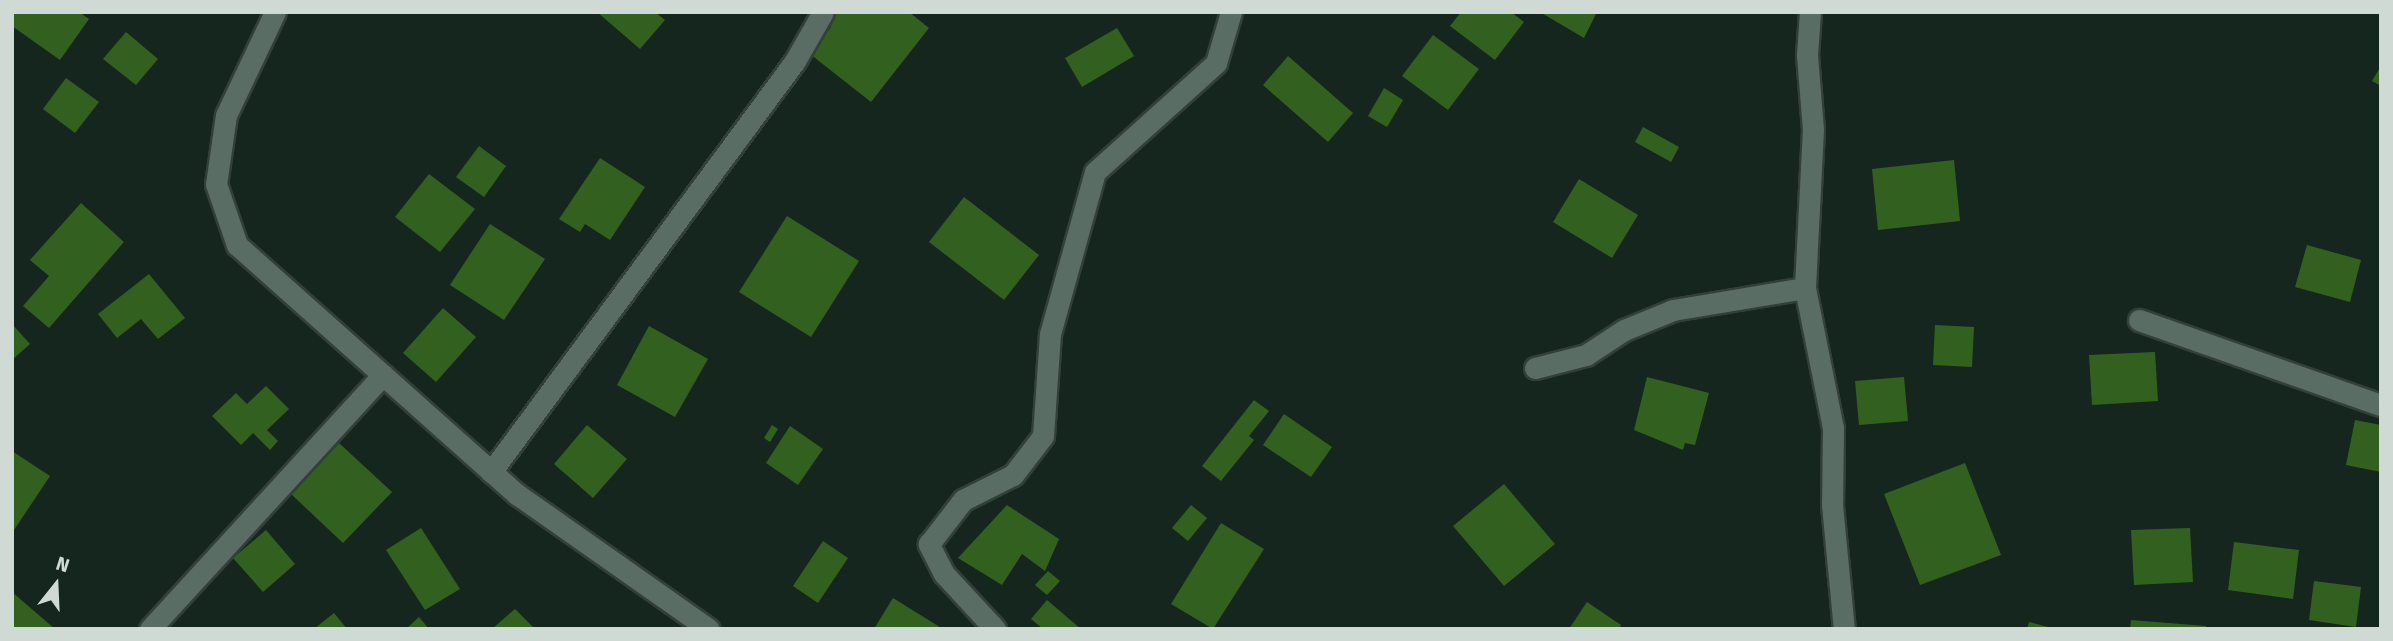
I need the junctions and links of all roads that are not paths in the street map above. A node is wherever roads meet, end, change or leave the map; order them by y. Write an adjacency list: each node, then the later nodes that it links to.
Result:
1 (275, 12): 8 (street)
2 (823, 12): 10 (street)
3 (1231, 12): 13 (street)
4 (1810, 12): 5 (street)
5 (1805, 288): 7 (street); 14 (street)
6 (2139, 320): 9 (street)
7 (1535, 368)
8 (383, 375): 10 (street); 11 (street)
9 (2381, 405)
10 (491, 472): 12 (street)
11 (150, 629)
12 (709, 629)
13 (995, 629)
14 (1844, 629)

